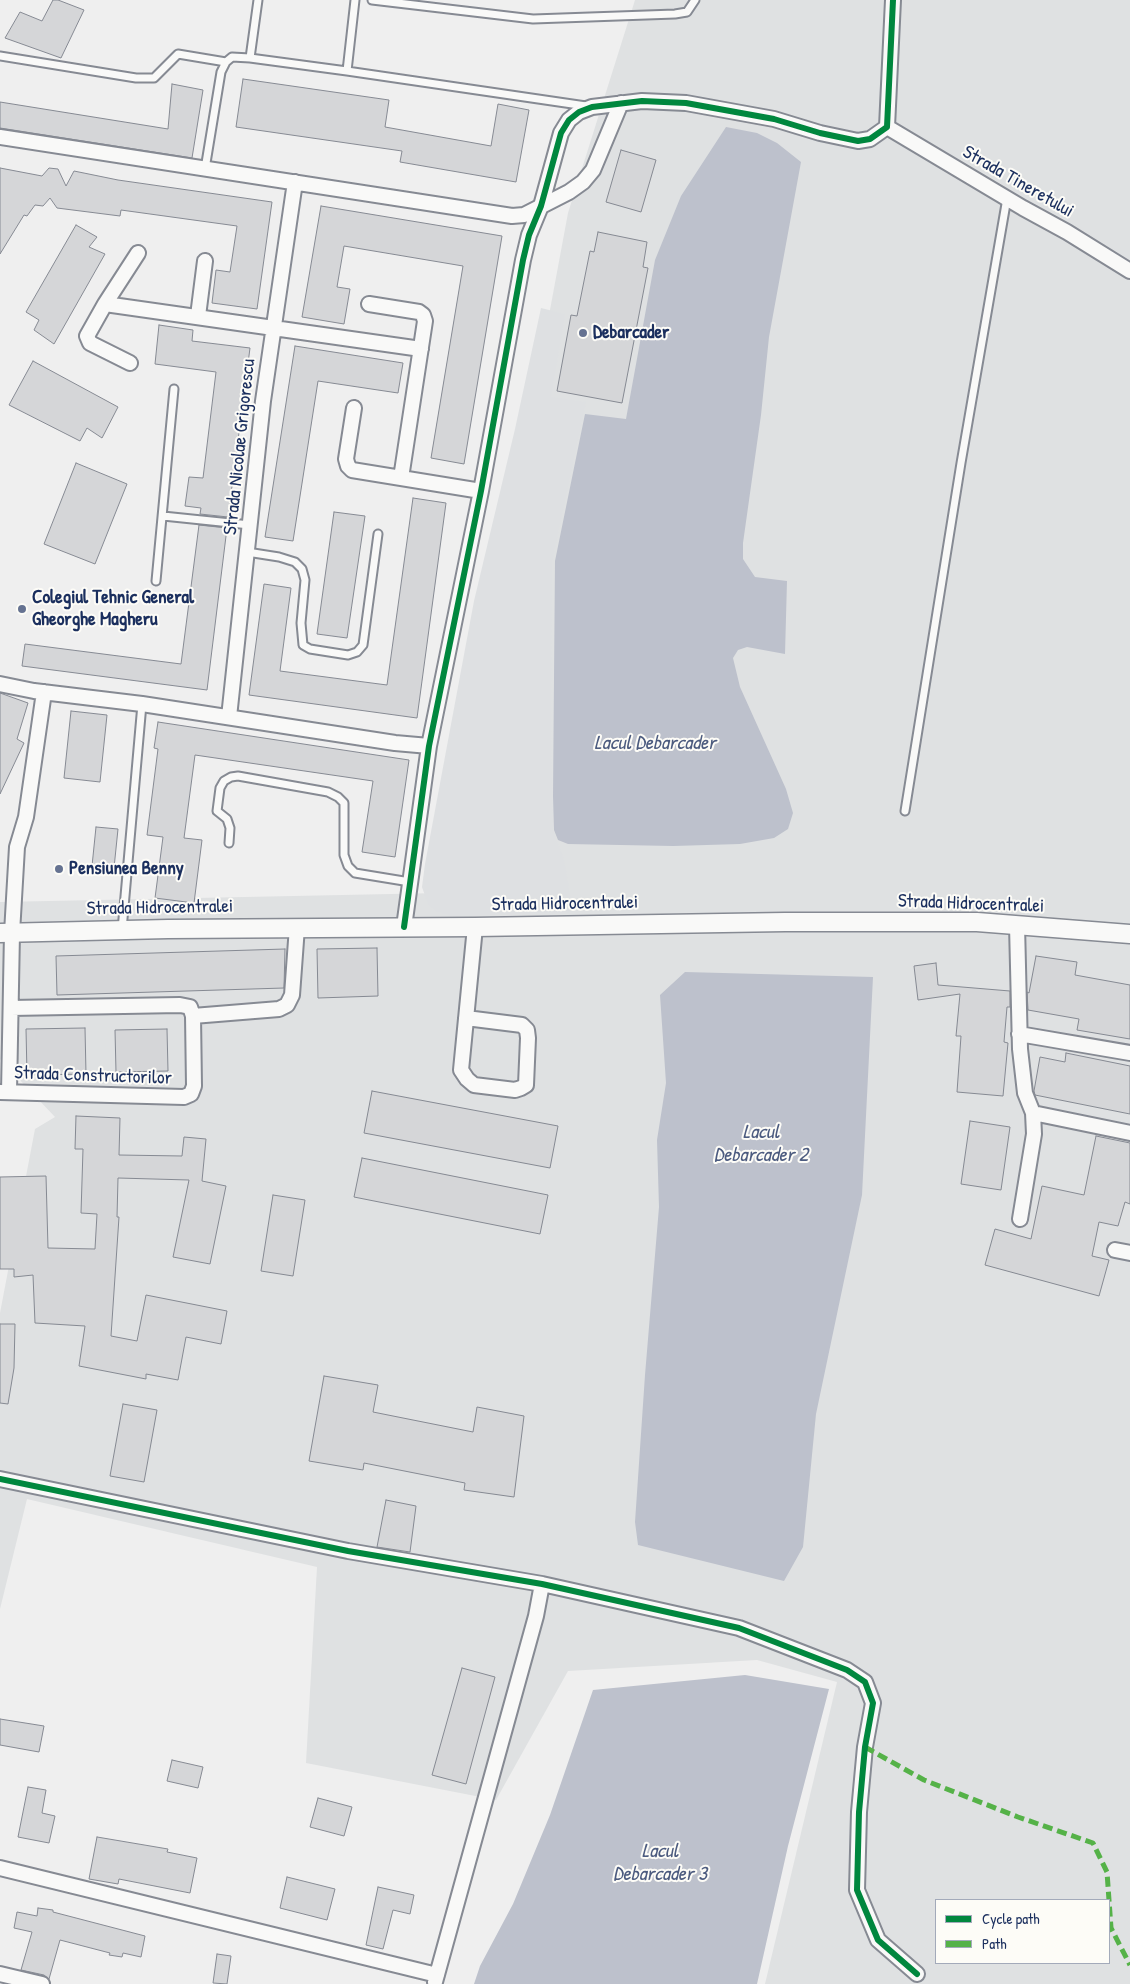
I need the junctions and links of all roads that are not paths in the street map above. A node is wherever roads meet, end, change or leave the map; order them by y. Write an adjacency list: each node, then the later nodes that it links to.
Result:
1 (258, 0): 7 (lane)
2 (355, 0): 9 (lane)
3 (372, 0): 4 (lane)
4 (695, 0)
5 (893, 0): 12 (street)
6 (0, 56): 8 (lane)
7 (250, 58): 8 (lane); 9 (lane)
8 (226, 62): 14 (lane)
9 (347, 70): 11 (lane)
10 (621, 103): 11 (street); 12 (street); 17 (street)
11 (592, 107): 17 (street)
12 (887, 127): 16 (street, Strada Tineretului)
13 (0, 137): 14 (street)
14 (205, 169): 15 (street)
15 (295, 182): 17 (street); 24 (street, Strada Nicolae Grigorescu)
16 (1007, 198): 20 (street, Strada Tineretului); 41 (lane)
17 (541, 206): 30 (street)
18 (138, 252): 21 (street)
19 (205, 261): 23 (street)
20 (1130, 271)
21 (105, 304): 23 (street); 26 (street)
22 (369, 304): 25 (street)
23 (198, 316): 24 (street)
24 (273, 328): 25 (street); 32 (street, Strada Nicolae Grigorescu)
25 (421, 349): 29 (street)
26 (130, 363)
27 (174, 389): 31 (lane)
28 (354, 408): 29 (street)
29 (401, 478): 30 (street)
30 (481, 491): 40 (street)
31 (163, 516): 32 (lane); 35 (lane)
32 (250, 525): 34 (street, Strada Nicolae Grigorescu)
33 (378, 534): 34 (lane)
34 (247, 552): 39 (street, Strada Nicolae Grigorescu)
35 (156, 581)
36 (0, 684): 37 (street)
37 (44, 692): 38 (street); 49 (street)
38 (142, 704): 39 (street); 48 (lane)
39 (229, 717): 40 (street)
40 (429, 746): 43 (street)
41 (905, 812)
42 (229, 843): 43 (lane)
43 (410, 882): 46 (street)
44 (1017, 925): 47 (street, Strada Hidrocentralei); 50 (street, Strada Hidrocentralei); 54 (street)
45 (297, 927): 46 (street, Strada Hidrocentralei); 48 (street, Strada Hidrocentralei); 52 (street)
46 (404, 927): 47 (street, Strada Hidrocentralei)
47 (475, 927): 53 (street)
48 (122, 930): 49 (street, Strada Hidrocentralei)
49 (6, 933): 51 (street)
50 (1130, 934)
51 (10, 1008): 52 (street); 56 (street)
52 (193, 1016): 56 (street, Strada Constructorilor)
53 (466, 1018): 53 (street)
54 (1019, 1034): 55 (street); 57 (street)
55 (1130, 1053)
56 (4, 1092)
57 (1033, 1112): 58 (street); 59 (street)
58 (1130, 1133)
59 (1020, 1219)
60 (1115, 1250): 61 (street)
61 (1130, 1254)
62 (0, 1479): 63 (street)
63 (542, 1584): 66 (street); 67 (street)
64 (0, 1868): 67 (street)
65 (0, 1974): 68 (street)
66 (917, 1974)
67 (435, 1979)
68 (42, 1984)

